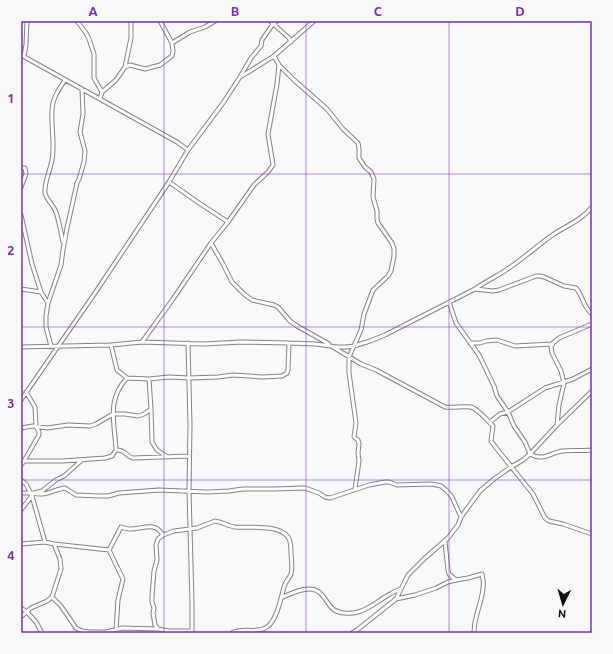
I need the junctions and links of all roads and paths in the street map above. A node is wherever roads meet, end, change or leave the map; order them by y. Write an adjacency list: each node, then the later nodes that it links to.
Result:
1 (27, 21): 11 (street)
2 (77, 21): 18 (street)
3 (131, 21): 14 (street)
4 (160, 21): 10 (street)
5 (215, 21): 10 (street)
6 (270, 21): 8 (street)
7 (314, 21): 9 (street)
8 (275, 22): 9 (street); 15 (street)
9 (291, 42): 12 (street)
10 (172, 43): 14 (street)
11 (22, 55): 16 (street)
12 (274, 56): 13 (street); 15 (street)
13 (279, 65): 26 (street); 47 (street)
14 (125, 67): 18 (street)
15 (240, 77): 20 (street)
16 (65, 80): 17 (street); 30 (street)
17 (82, 89): 19 (street); 30 (street)
18 (102, 92): 19 (street)
19 (100, 99): 20 (street)
20 (188, 150): 22 (street)
21 (21, 168): 23 (street)
22 (169, 182): 26 (street); 45 (street)
23 (21, 187)
24 (592, 207): 32 (street)
25 (21, 215): 28 (street)
26 (228, 222): 29 (street)
27 (21, 240): 28 (street)
28 (27, 241): 33 (street)
29 (211, 243): 38 (street); 46 (street)
30 (64, 244): 35 (street)
31 (21, 289): 33 (street)
32 (475, 289): 34 (street); 36 (street)
33 (41, 292): 35 (street)
34 (449, 302): 41 (street); 47 (street)
35 (48, 303): 44 (street)
36 (592, 314)
37 (592, 324): 42 (street)
38 (142, 342): 39 (street); 43 (street)
39 (188, 343): 40 (street); 52 (street)
40 (289, 343): 46 (street); 52 (street)
41 (470, 343): 42 (street); 59 (street)
42 (552, 344): 54 (street)
43 (111, 345): 45 (street); 51 (street)
44 (51, 346): 45 (street); 48 (street)
45 (58, 346): 56 (street)
46 (331, 346): 47 (street); 49 (street)
47 (354, 346): 49 (street)
48 (21, 347)
49 (349, 357): 61 (street); 75 (street)
50 (592, 369): 54 (street)
51 (127, 378): 53 (street); 60 (street)
52 (189, 378): 53 (street); 69 (street)
53 (149, 379): 58 (street)
54 (564, 383): 59 (street); 62 (street)
55 (592, 391): 62 (street)
56 (26, 392): 57 (street); 63 (street)
57 (21, 398)
58 (151, 409): 60 (street); 68 (street)
59 (508, 412): 61 (street); 67 (street)
60 (114, 414): 63 (street); 65 (street)
61 (490, 422): 73 (street)
62 (557, 425): 67 (street)
63 (36, 426): 64 (street); 71 (street)
64 (21, 428)
65 (116, 450): 68 (street); 70 (street)
66 (592, 450): 67 (street)
67 (530, 454): 73 (street)
68 (166, 456): 69 (street)
69 (189, 456): 76 (street)
70 (82, 460): 71 (street); 78 (street)
71 (24, 461): 72 (street)
72 (21, 465)
73 (511, 467): 80 (street); 82 (street)
74 (21, 480): 78 (street)
75 (355, 489): 76 (street); 80 (street)
76 (189, 490): 78 (street); 81 (street)
77 (21, 494): 78 (street)
78 (32, 494): 79 (street); 85 (street)
79 (21, 510)
80 (462, 517): 84 (street)
81 (191, 529): 83 (street); 92 (street); 99 (street)
82 (592, 534)
83 (162, 535): 88 (street); 97 (street)
84 (445, 541): 89 (street); 90 (street)
85 (45, 542): 86 (street); 87 (street)
86 (21, 544)
87 (54, 544): 88 (street); 91 (street)
88 (109, 550): 98 (street)
89 (456, 580): 93 (street); 103 (street)
90 (401, 589): 92 (street); 93 (street)
91 (52, 597): 95 (street); 98 (street)
92 (281, 598): 101 (street)
93 (396, 599): 102 (street)
94 (21, 608): 95 (street)
95 (27, 612): 96 (street); 100 (street)
96 (21, 617)
97 (158, 629): 98 (street); 99 (street)
98 (116, 630)
99 (192, 632)
100 (42, 633)
101 (232, 633)
102 (352, 633)
103 (474, 633)

